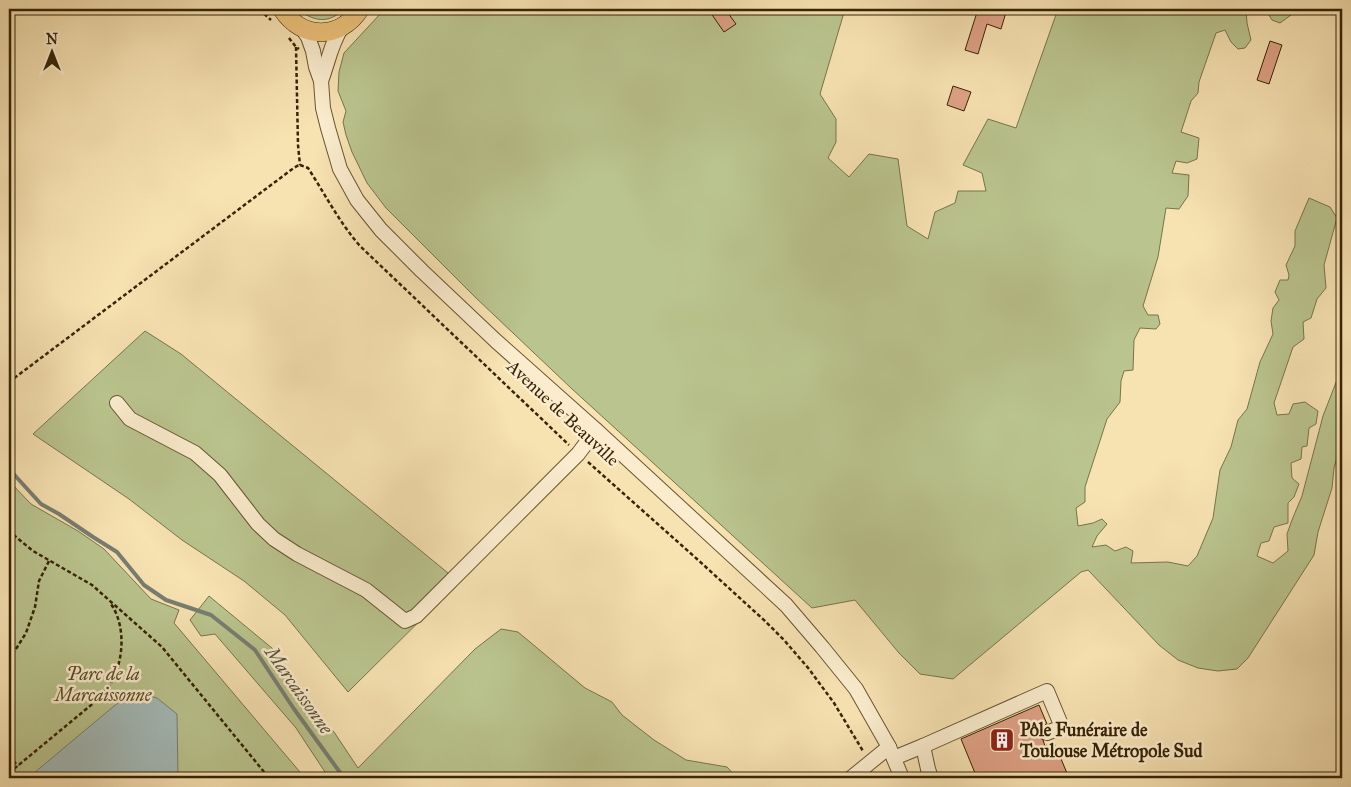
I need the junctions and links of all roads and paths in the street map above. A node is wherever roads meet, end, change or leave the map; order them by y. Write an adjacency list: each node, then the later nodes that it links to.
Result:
1 (282, 9): 4 (main road)
2 (360, 9): 3 (main road)
3 (342, 27): 4 (main road); 6 (street, Avenue de Beauville)
4 (302, 28): 6 (street, Avenue de Beauville)
5 (296, 47): 7 (path)
6 (321, 82): 10 (street, Avenue de Beauville)
7 (300, 165): 8 (path); 11 (path, Avenue de Beauville)
8 (9, 382)
9 (117, 403): 11 (street)
10 (596, 430): 11 (street); 18 (street, Avenue de Beauville)
11 (578, 454): 20 (path, Avenue de Beauville)
12 (9, 530): 13 (path)
13 (50, 561): 14 (path); 15 (path)
14 (107, 598): 21 (path); 23 (path)
15 (9, 660)
16 (1047, 733): 17 (street)
17 (923, 746): 18 (street); 26 (street)
18 (891, 753): 20 (street); 25 (street, Avenue de Beauville)
19 (9, 756): 21 (path)
20 (869, 763): 24 (street)
21 (18, 766): 22 (path)
22 (9, 773)
23 (269, 778)
24 (851, 778)
25 (902, 778)
26 (931, 778)

